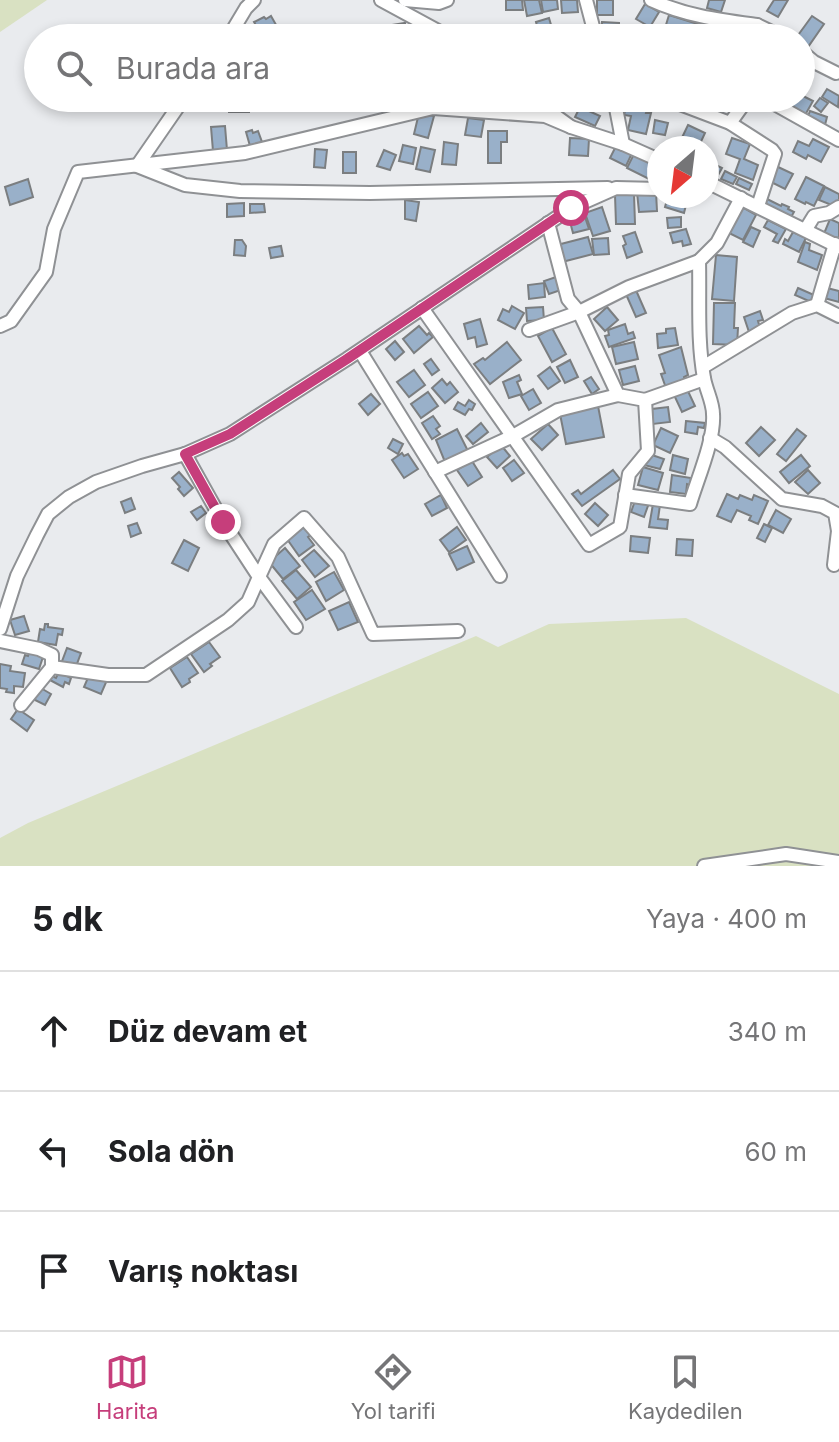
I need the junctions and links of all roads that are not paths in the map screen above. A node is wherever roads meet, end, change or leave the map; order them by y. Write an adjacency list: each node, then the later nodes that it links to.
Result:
1 (254, 0): 7 (street)
2 (381, 0): 8 (street)
3 (405, 0): 4 (street)
4 (447, 0)
5 (586, 0): 9 (street)
6 (651, 0): 10 (street)
7 (236, 24)
8 (425, 24)
9 (592, 24)
10 (727, 24)
11 (815, 62): 12 (street)
12 (836, 73)
13 (174, 112): 26 (street)
14 (416, 112): 26 (street)
15 (489, 112): 22 (street)
16 (550, 112): 22 (street)
17 (617, 112): 24 (street)
18 (701, 112): 21 (street)
19 (738, 112): 21 (street)
20 (789, 112): 23 (street)
21 (730, 123): 31 (street)
22 (571, 127): 24 (street)
23 (839, 140)
24 (623, 144): 25 (street)
25 (647, 155)
26 (137, 166): 27 (street); 41 (street)
27 (616, 188): 29 (street); 33 (street)
28 (719, 188): 30 (street)
29 (647, 189)
30 (741, 198): 31 (street); 36 (street)
31 (758, 206): 34 (street)
32 (839, 207): 34 (street)
33 (548, 223): 38 (street); 39 (street)
34 (806, 229): 35 (street)
35 (837, 246): 37 (street)
36 (699, 261): 39 (street); 44 (street)
37 (817, 305): 40 (street); 44 (street)
38 (422, 308): 43 (street); 47 (street)
39 (579, 312): 42 (street); 45 (street)
40 (839, 316)
41 (0, 326)
42 (529, 330)
43 (360, 351): 49 (street); 50 (street)
44 (703, 373): 46 (street); 48 (street)
45 (618, 395): 46 (street); 47 (street)
46 (645, 400): 51 (street)
47 (513, 436): 50 (street); 51 (street)
48 (710, 438): 51 (street); 52 (street)
49 (185, 454): 54 (street); 56 (street)
50 (435, 472): 53 (street)
51 (625, 495)
52 (834, 565)
53 (500, 576)
54 (259, 577): 55 (street); 57 (street); 59 (street)
55 (296, 627)
56 (0, 629)
57 (458, 631)
58 (0, 641): 59 (street)
59 (52, 667): 60 (street)
60 (21, 705)
61 (839, 862): 62 (street)
62 (704, 866)

